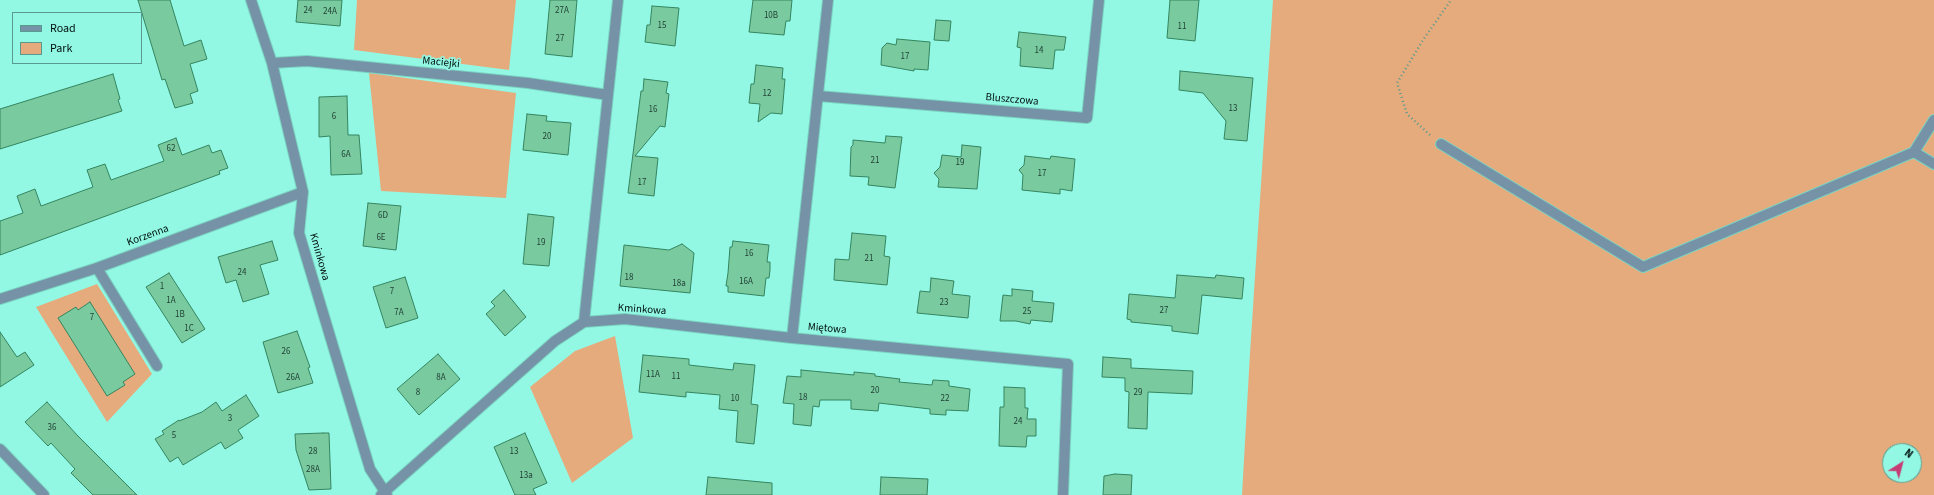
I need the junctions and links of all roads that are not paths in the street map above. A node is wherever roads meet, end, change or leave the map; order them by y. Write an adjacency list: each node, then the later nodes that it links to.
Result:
1 (251, 0): 5 (street, Kminkowa)
2 (618, 0): 6 (street)
3 (828, 0): 7 (street, Miętowa)
4 (1099, 0): 7 (street, Bluszczowa)
5 (272, 63): 6 (street, Maciejki); 12 (street, Kminkowa)
6 (608, 95): 15 (street)
7 (818, 96): 16 (street, Miętowa)
8 (1934, 120): 10 (street)
9 (1441, 144): 10 (street)
10 (1914, 152): 11 (street)
11 (1934, 164)
12 (303, 192): 13 (street, Korzenna); 19 (street, Kminkowa)
13 (97, 268): 14 (street, Korzenna); 17 (street)
14 (0, 300)
15 (584, 322): 16 (street, Kminkowa); 19 (street, Kminkowa)
16 (792, 338): 21 (street, Miętowa)
17 (157, 366)
18 (0, 449): 20 (street)
19 (385, 494)
20 (44, 495)
21 (1063, 495)

